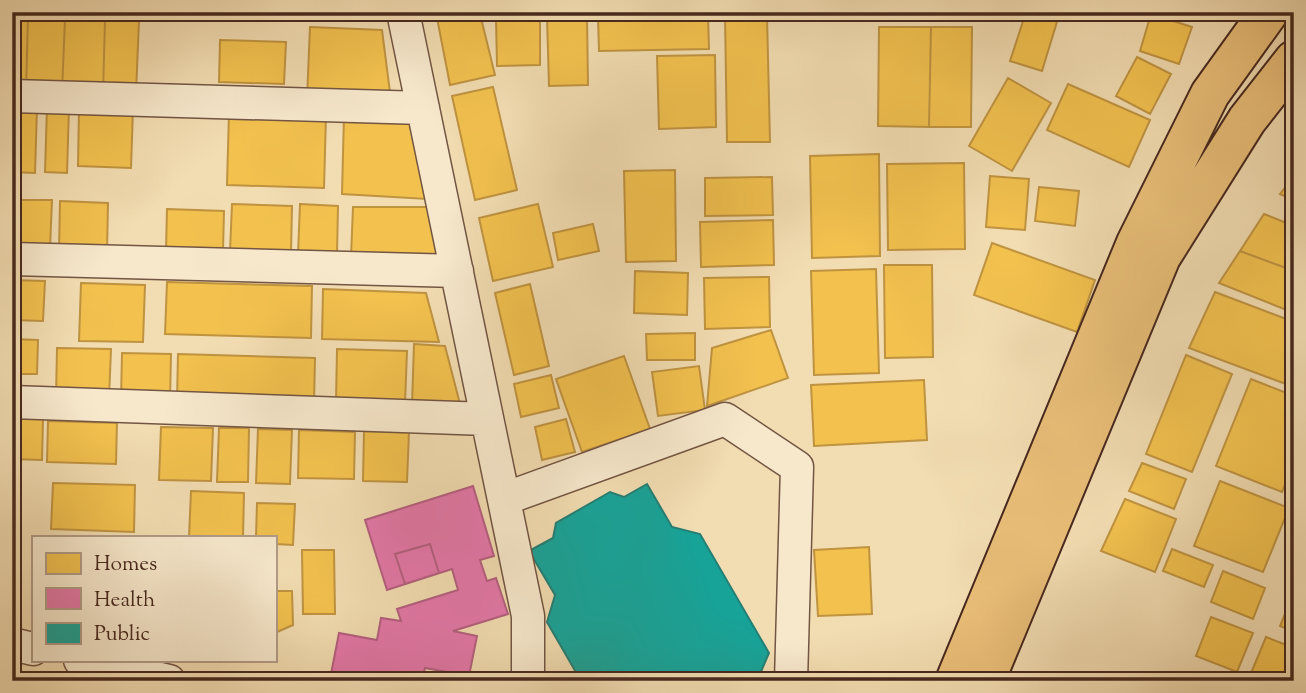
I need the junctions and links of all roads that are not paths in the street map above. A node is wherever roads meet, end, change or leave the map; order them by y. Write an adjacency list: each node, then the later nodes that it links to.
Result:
1 (403, 12): 5 (street)
2 (1269, 12): 17 (main road)
3 (1294, 60): 18 (main road)
4 (12, 96): 5 (street)
5 (423, 108): 7 (street)
6 (12, 259): 7 (street)
7 (457, 271): 9 (street)
8 (12, 402): 9 (street)
9 (487, 419): 10 (street)
10 (504, 499): 15 (street); 16 (street)
11 (12, 644): 12 (street)
12 (32, 649)
13 (88, 662): 14 (street)
14 (169, 681)
15 (528, 681)
16 (791, 681)
17 (955, 681)
18 (985, 681)

